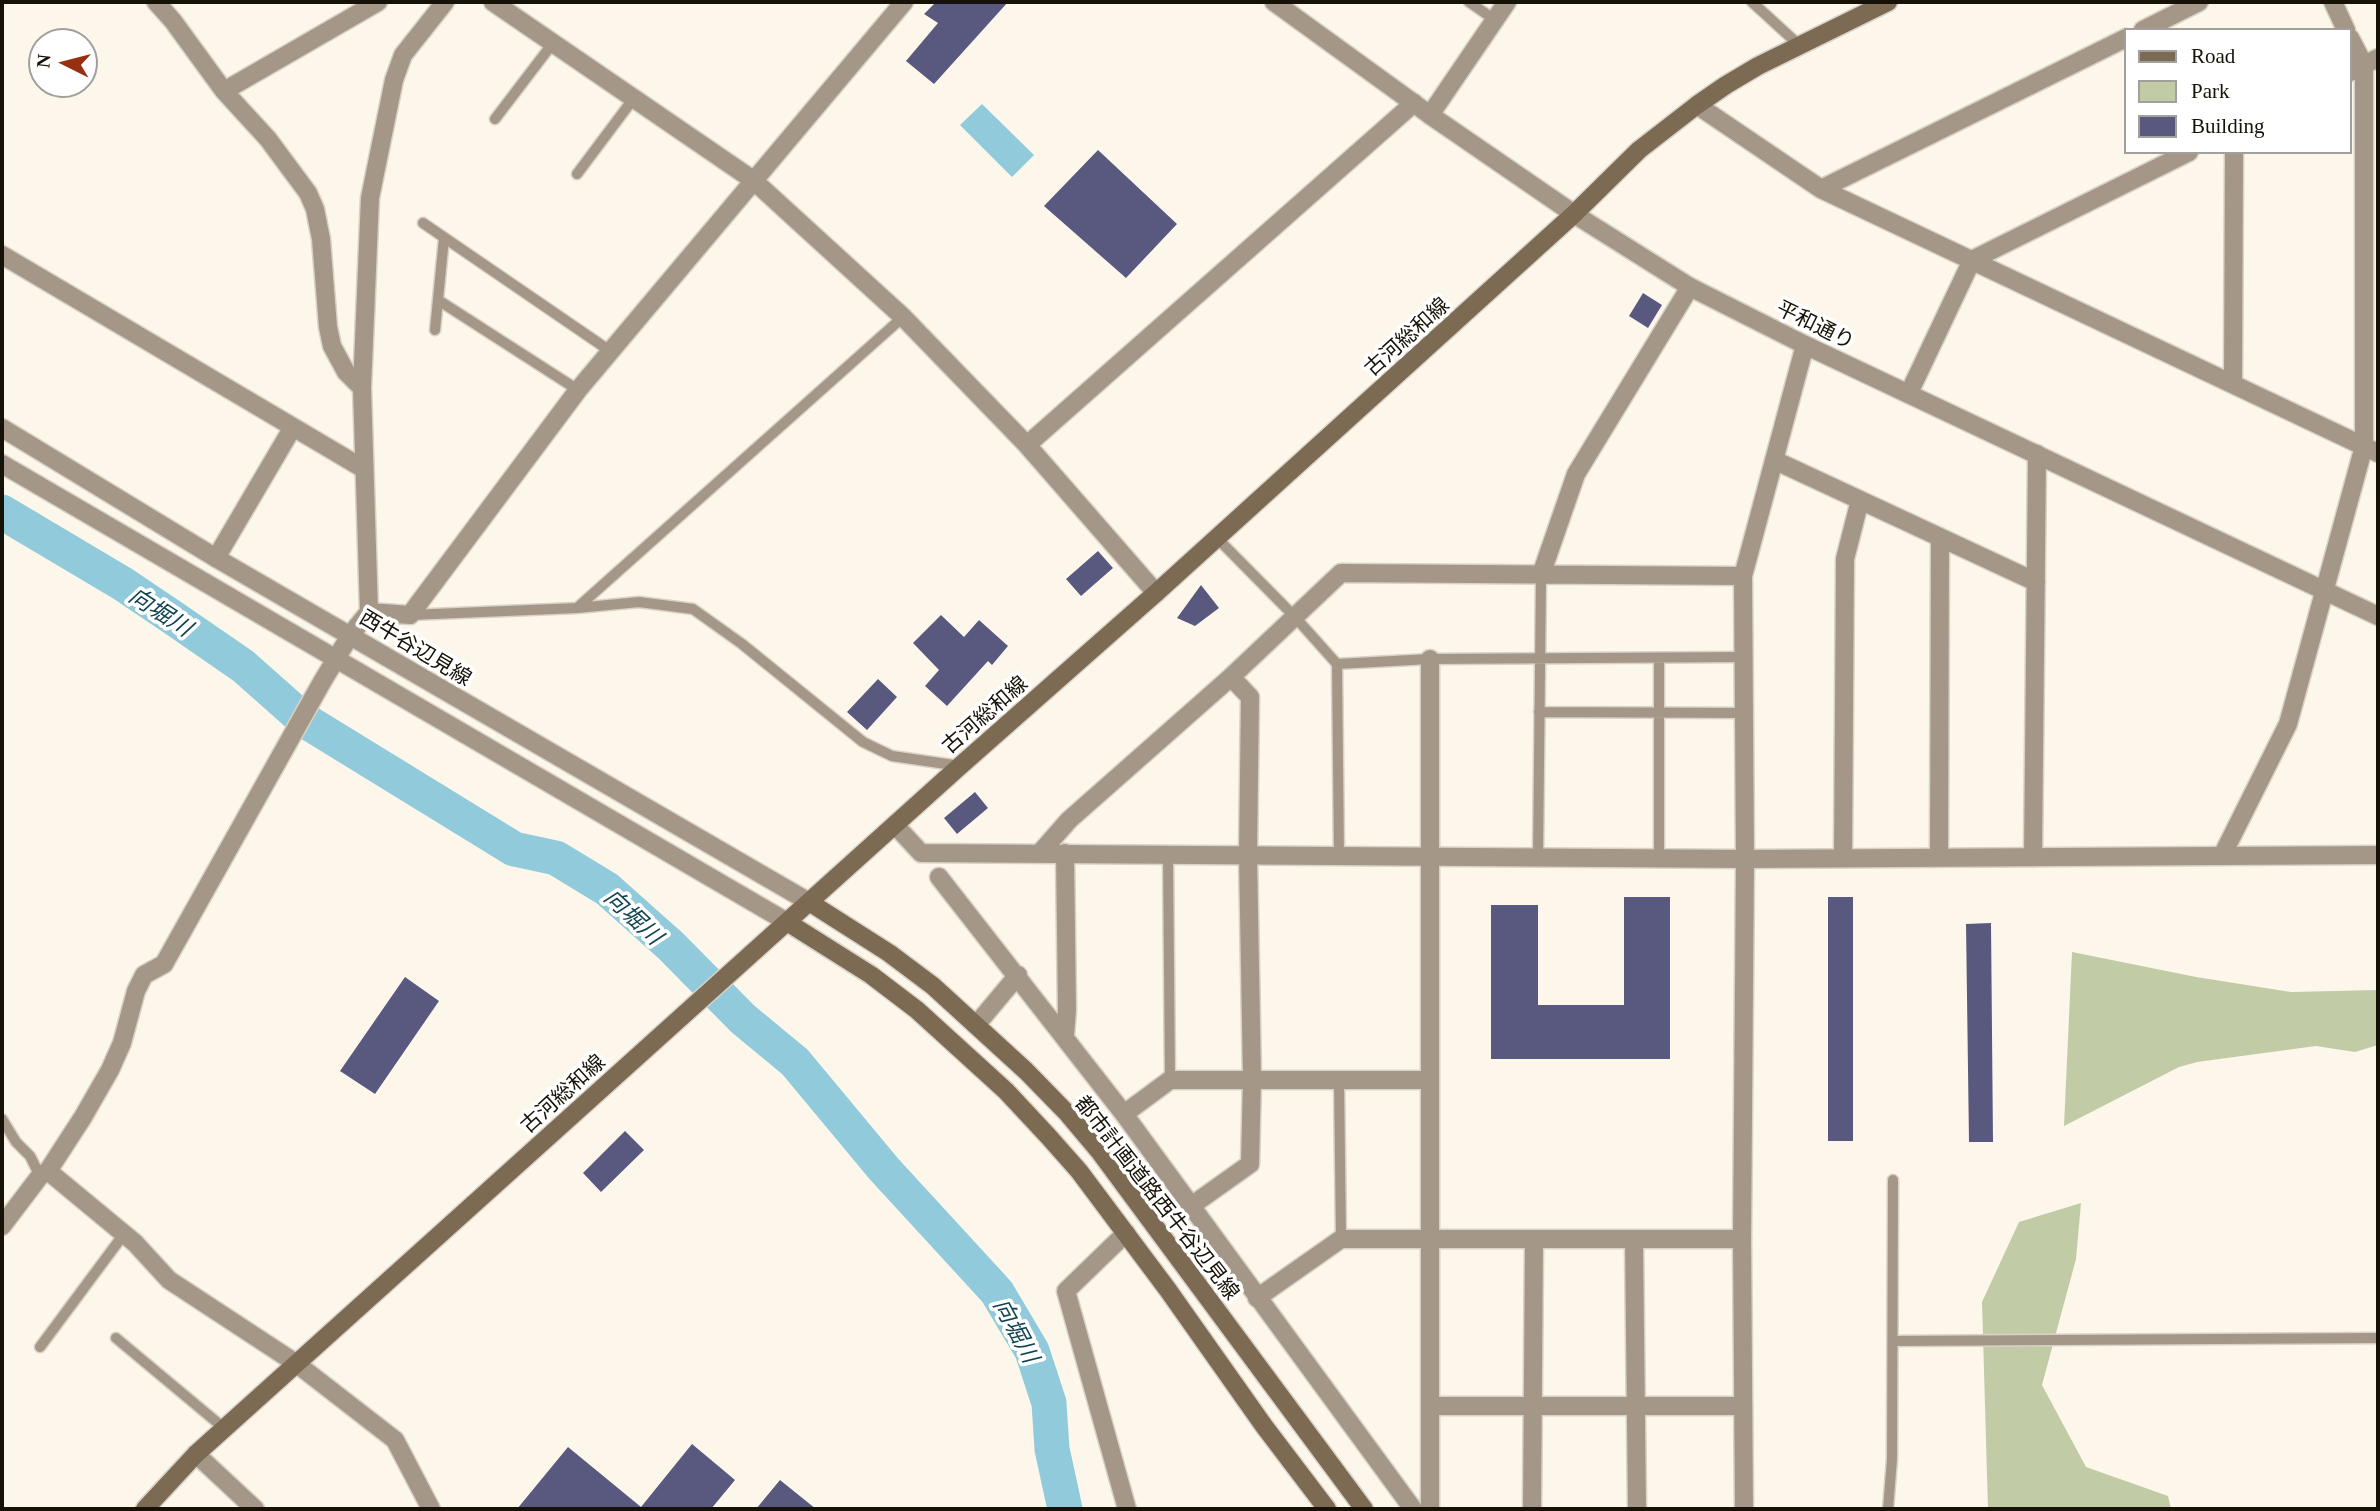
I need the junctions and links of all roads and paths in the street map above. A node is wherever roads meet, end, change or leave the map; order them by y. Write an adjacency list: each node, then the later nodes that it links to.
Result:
1 (156, 2): 21 (street)
2 (378, 2): 21 (street)
3 (445, 2): 44 (street)
4 (493, 2): 18 (street)
5 (904, 2): 30 (street)
6 (1274, 2): 23 (street, 平和通り)
7 (1469, 2): 13 (lane)
8 (1507, 2): 13 (street)
9 (1752, 2): 19 (lane)
10 (1888, 2): 19 (main road, 古河総和線)
11 (2199, 2): 14 (street)
12 (2333, 2): 15 (street)
13 (1495, 20): 25 (street)
14 (2147, 28)
15 (2345, 28)
16 (2124, 39): 31 (street)
17 (2352, 42): 20 (street)
18 (553, 43): 22 (street); 26 (lane)
19 (1799, 45): 24 (main road, 古河総和線)
20 (2364, 65): 50 (street)
21 (224, 91): 44 (street)
22 (634, 98): 29 (lane); 30 (street)
23 (1414, 103): 25 (street, 平和通り); 49 (street)
24 (1697, 105): 31 (street); 32 (main road, 古河総和線)
25 (1430, 115): 32 (street, 平和通り)
26 (495, 119)
27 (2185, 154): 36 (street)
28 (2234, 154): 43 (street)
29 (577, 174)
30 (753, 180): 39 (street); 42 (street)
31 (1821, 189): 36 (street)
32 (1574, 214): 37 (street, 平和通り); 57 (main road, 古河総和線)
33 (422, 223): 34 (lane)
34 (444, 238): 38 (lane); 42 (lane)
35 (2, 255): 47 (street)
36 (1972, 260): 43 (street); 46 (street)
37 (1690, 287): 41 (street, 平和通り); 59 (street)
38 (438, 300): 40 (lane); 45 (lane)
39 (904, 317): 49 (street); 64 (lane)
40 (435, 330)
41 (1805, 345): 46 (street, 平和通り); 52 (street)
42 (610, 351): 45 (street)
43 (2233, 384): 50 (street)
44 (362, 388): 54 (street)
45 (578, 390): 66 (street)
46 (1909, 393): 51 (street, 平和通り)
47 (293, 427): 54 (street); 58 (street)
48 (2, 428): 58 (street, 西牛谷辺見線)
49 (1027, 445): 63 (street)
50 (2371, 449): 62 (street)
51 (2037, 454): 61 (street); 62 (street, 平和通り)
52 (1774, 460): 55 (street); 60 (street)
53 (2, 464): 72 (street)
54 (365, 469): 65 (street)
55 (1860, 500): 56 (street); 93 (street)
56 (1940, 537): 61 (street); 90 (street)
57 (1217, 538): 63 (main road, 古河総和線); 67 (lane)
58 (216, 558): 69 (street, 西牛谷辺見線)
59 (1541, 575): 60 (street); 67 (street); 74 (lane)
60 (1743, 576): 70 (street)
61 (2036, 582): 91 (street)
62 (2324, 591): 68 (street, 平和通り); 89 (street)
63 (1156, 593): 80 (main road, 古河総和線)
64 (576, 608): 66 (lane); 80 (lane)
65 (369, 612): 66 (street); 69 (street)
66 (410, 615)
67 (1295, 617): 75 (lane); 76 (street)
68 (2378, 617)
69 (351, 634): 72 (street); 97 (street, 西牛谷辺見線)
70 (1743, 657): 71 (lane); 79 (street)
71 (1659, 658): 74 (lane); 78 (lane)
72 (337, 659): 98 (street); 108 (street)
73 (1430, 659): 74 (lane); 75 (lane); 88 (street)
74 (1539, 659): 77 (lane)
75 (1337, 664): 87 (lane)
76 (1231, 677): 82 (street); 85 (street)
77 (1539, 712): 78 (lane); 92 (lane)
78 (1659, 713): 79 (lane); 94 (lane)
79 (1744, 713): 95 (street)
80 (960, 766): 81 (main road, 古河総和線)
81 (895, 825): 82 (street); 97 (main road, 古河総和線)
82 (1040, 853): 83 (street)
83 (1065, 853): 84 (street); 101 (street)
84 (1168, 854): 85 (street); 103 (lane)
85 (1248, 855): 87 (street); 102 (street)
86 (2378, 855): 89 (street)
87 (1339, 856): 88 (street)
88 (1430, 856): 92 (street); 105 (street)
89 (2222, 856): 91 (street)
90 (1939, 857): 91 (street); 93 (street)
91 (2033, 857)
92 (1538, 858): 94 (street)
93 (1843, 858): 95 (street)
94 (1659, 859): 95 (street)
95 (1745, 859): 116 (street)
96 (939, 877): 99 (street)
97 (809, 902): 98 (main road, 古河総和線); 100 (main road, 都市計画道路西牛谷辺見線)
98 (787, 922): 112 (main road); 124 (main road, 古河総和線)
99 (1018, 975): 100 (street); 101 (street)
100 (977, 1024): 136 (main road, 都市計画道路西牛谷辺見線)
101 (1065, 1035): 106 (street)
102 (1252, 1079): 103 (street); 104 (street); 110 (street)
103 (1170, 1080): 106 (street)
104 (1339, 1080): 105 (street); 114 (lane)
105 (1430, 1080): 115 (street)
106 (1124, 1114): 110 (street)
107 (2, 1119): 108 (lane)
108 (44, 1173): 111 (street); 113 (street)
109 (1894, 1180): 122 (lane)
110 (1191, 1206): 119 (street)
111 (2, 1226)
112 (1126, 1233): 134 (street); 135 (main road)
113 (124, 1234): 123 (lane); 124 (street)
114 (1341, 1239): 115 (street); 119 (street)
115 (1430, 1239): 117 (street); 125 (street)
116 (1742, 1239): 118 (street); 128 (street)
117 (1534, 1240): 118 (street); 126 (street)
118 (1634, 1240): 127 (street)
119 (1257, 1298): 137 (street)
120 (116, 1338): 129 (lane)
121 (2378, 1338): 122 (lane)
122 (1893, 1341): 142 (lane)
123 (40, 1347)
124 (298, 1364): 129 (main road, 古河総和線); 133 (street)
125 (1430, 1406): 126 (street); 138 (street)
126 (1532, 1406): 127 (street); 139 (street)
127 (1636, 1406): 128 (street); 140 (street)
128 (1743, 1406): 141 (street)
129 (225, 1429): 130 (main road, 古河総和線)
130 (196, 1454): 131 (main road, 古河総和線); 132 (street)
131 (145, 1509)
132 (255, 1509)
133 (431, 1509)
134 (1127, 1509)
135 (1327, 1509)
136 (1364, 1509)
137 (1413, 1509)
138 (1430, 1509)
139 (1532, 1509)
140 (1637, 1509)
141 (1744, 1509)
142 (1888, 1509)

